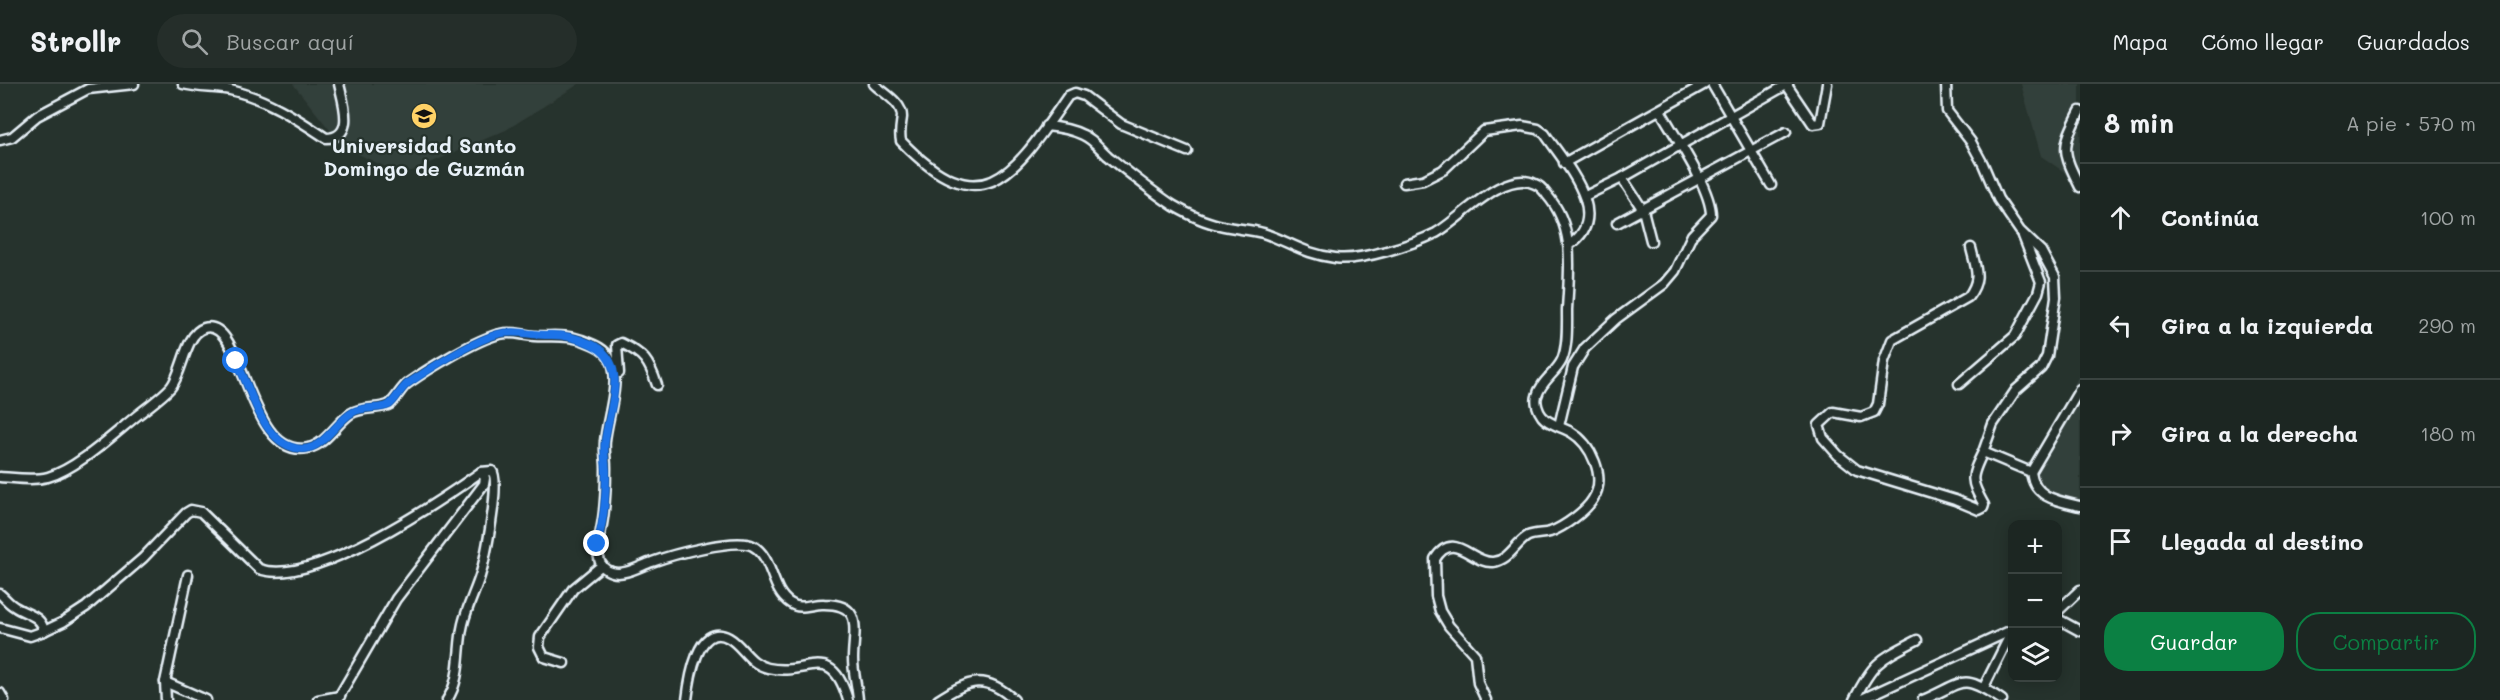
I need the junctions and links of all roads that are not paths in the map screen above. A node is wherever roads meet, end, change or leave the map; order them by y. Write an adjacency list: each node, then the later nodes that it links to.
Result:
1 (134, 84): 15 (street)
2 (183, 84): 3 (street)
3 (339, 84)
4 (874, 84): 13 (street)
5 (1705, 84): 10 (street)
6 (1712, 84): 12 (street)
7 (1787, 84): 8 (street); 12 (street)
8 (1827, 84)
9 (1946, 84): 28 (street)
10 (1660, 110): 16 (street); 19 (street)
11 (2080, 111): 24 (street)
12 (1730, 115): 16 (street); 17 (street)
13 (1046, 126): 18 (street); 30 (street)
14 (1786, 132): 17 (street)
15 (0, 140)
16 (1680, 145): 20 (street); 21 (street)
17 (1750, 150): 21 (street); 23 (street)
18 (1187, 151)
19 (1564, 163): 22 (street); 25 (street)
20 (1622, 178): 25 (street); 26 (street)
21 (1699, 179): 26 (street); 36 (street)
22 (1404, 183)
23 (1771, 185)
24 (2080, 188)
25 (1585, 196): 30 (street)
26 (1643, 210): 27 (street); 29 (street)
27 (1617, 223)
28 (2020, 231): 32 (street); 37 (street)
29 (1651, 241)
30 (1569, 245): 36 (street)
31 (1971, 248): 37 (street)
32 (1959, 384)
33 (657, 385): 35 (street)
34 (2080, 389): 39 (street)
35 (613, 396): 40 (street); 42 (street)
36 (1559, 426): 69 (street)
37 (1983, 452): 39 (street)
38 (481, 472): 50 (street); 58 (street); 63 (street)
39 (2031, 472): 41 (street)
40 (0, 477)
41 (2080, 506)
42 (602, 566): 54 (street); 66 (street)
43 (188, 575): 55 (street)
44 (2080, 590): 46 (street)
45 (0, 594): 50 (street)
46 (2062, 607)
47 (2062, 621): 49 (street)
48 (0, 628): 50 (street)
49 (2080, 631)
50 (44, 632)
51 (2008, 632): 71 (street)
52 (1917, 640): 70 (street)
53 (2008, 640): 56 (street)
54 (564, 663)
55 (165, 682): 60 (street); 61 (street)
56 (1984, 687): 72 (street); 73 (street)
57 (0, 693): 59 (street)
58 (339, 698): 62 (street)
59 (4, 700)
60 (166, 700)
61 (206, 700)
62 (318, 700)
63 (447, 700)
64 (687, 700): 65 (street)
65 (848, 700)
66 (858, 700)
67 (938, 700): 68 (street)
68 (1014, 700)
69 (1486, 700)
70 (1854, 700)
71 (1860, 700)
72 (1923, 700)
73 (2002, 700)

